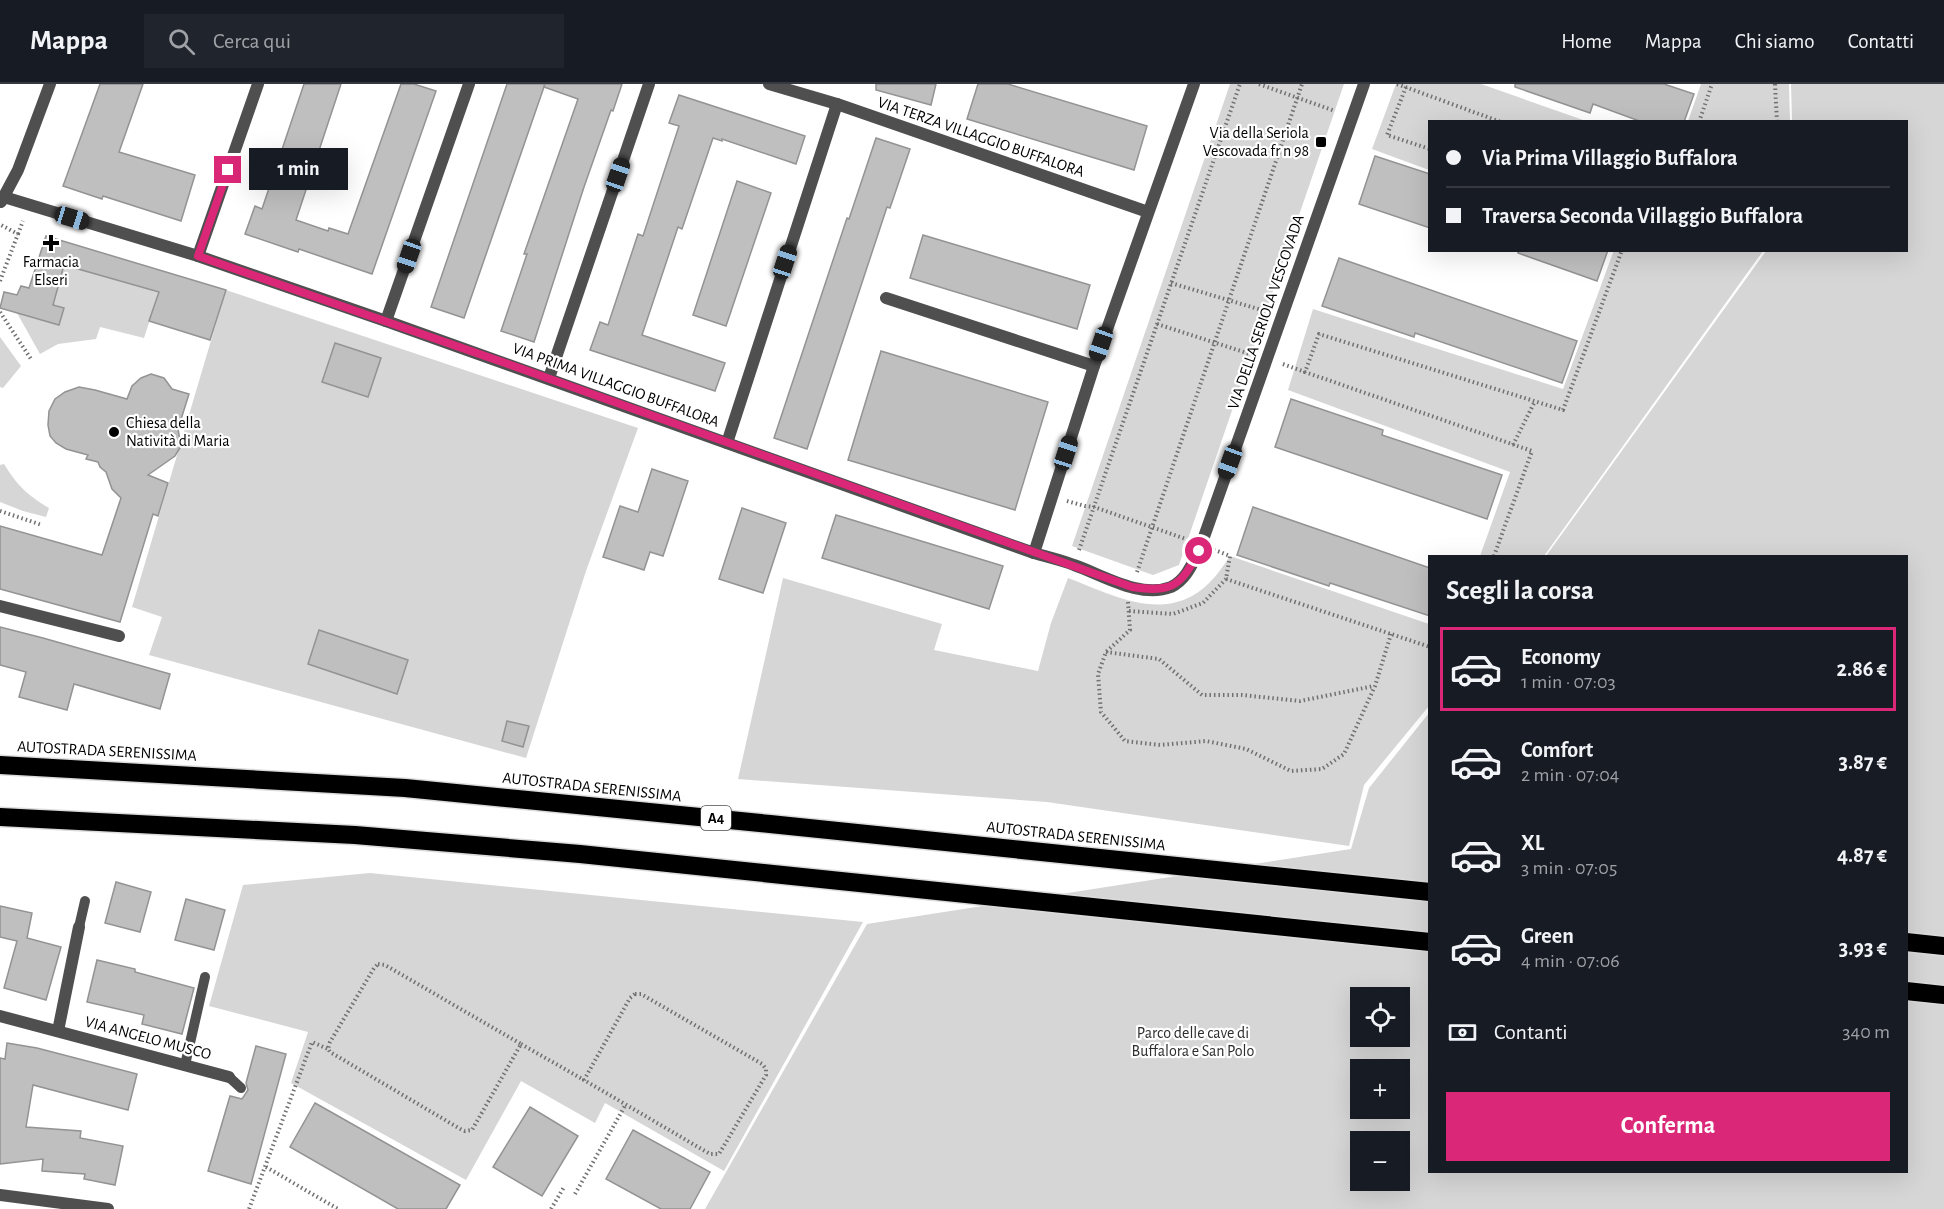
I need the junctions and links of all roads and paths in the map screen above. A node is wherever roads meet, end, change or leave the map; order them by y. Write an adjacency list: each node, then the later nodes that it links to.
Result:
1 (50, 84): 22 (street)
2 (258, 84): 28 (street)
3 (469, 84): 35 (street)
4 (649, 84): 40 (street)
5 (769, 84): 16 (street, VIA TERZA VILLAGGIO BUFFALORA)
6 (1194, 84): 23 (street)
7 (1240, 84): 30 (path)
8 (1259, 84): 15 (path)
9 (1302, 84): 15 (path)
10 (1364, 84): 49 (street, VIA DELLA SERIOLA VESCOVADA)
11 (1397, 84): 14 (path)
12 (1712, 84): 19 (path)
13 (1775, 84): 20 (path)
14 (1406, 87): 18 (path); 21 (path)
15 (1298, 96): 17 (path); 32 (path)
16 (837, 105): 23 (street, VIA TERZA VILLAGGIO BUFFALORA); 42 (street)
17 (1335, 111)
18 (1496, 120)
19 (1700, 120)
20 (1777, 120)
21 (1428, 148)
22 (2, 200): 28 (street, VIA PRIMA VILLAGGIO BUFFALORA)
23 (1149, 212): 39 (street)
24 (24, 219): 26 (path)
25 (1, 225): 26 (path)
26 (18, 234): 29 (path)
27 (1621, 252): 41 (path)
28 (198, 256): 35 (street, VIA PRIMA VILLAGGIO BUFFALORA)
29 (0, 281)
30 (1171, 283): 32 (path); 36 (path)
31 (886, 298): 39 (street)
32 (1229, 299): 33 (path); 37 (path)
33 (1266, 311)
34 (0, 312): 38 (path)
35 (386, 321): 40 (street, VIA PRIMA VILLAGGIO BUFFALORA)
36 (1157, 324): 37 (path); 45 (path)
37 (1215, 343): 48 (path)
38 (31, 359)
39 (1094, 366): 44 (street)
40 (549, 378): 42 (street, VIA PRIMA VILLAGGIO BUFFALORA)
41 (1535, 401): 43 (path); 43 (path)
42 (727, 443): 50 (street, VIA PRIMA VILLAGGIO BUFFALORA)
43 (1514, 445): 51 (path)
44 (1052, 496): 45 (path); 50 (street)
45 (1094, 507): 48 (path); 52 (path)
46 (0, 510): 47 (path)
47 (42, 525)
48 (1152, 527): 49 (path); 54 (path)
49 (1200, 548): 53 (path); 54 (street, VIA PRIMA VILLAGGIO BUFFALORA)
50 (1034, 553): 52 (street, VIA PRIMA VILLAGGIO BUFFALORA)
51 (1494, 555)
52 (1073, 565): 54 (street, VIA PRIMA VILLAGGIO BUFFALORA)
53 (1226, 579): 56 (path); 57 (path)
54 (1132, 587): 56 (path)
55 (0, 606): 58 (street)
56 (1128, 612): 60 (path)
57 (1391, 634): 59 (path); 61 (path)
58 (119, 636)
59 (1428, 646)
60 (1106, 652): 61 (path); 61 (path)
61 (1375, 686)
62 (0, 765): 64 (highway, AUTOSTRADA SERENISSIMA / A4)
63 (0, 817): 67 (highway)
64 (1428, 892)
65 (84, 901): 66 (lane)
66 (80, 927): 74 (street, VIA ANGELO MUSCO)
67 (1428, 942)
68 (1908, 942): 69 (highway)
69 (1944, 946)
70 (205, 977): 77 (lane)
71 (1908, 992): 72 (highway)
72 (1944, 995)
73 (0, 1016): 74 (street, VIA ANGELO MUSCO)
74 (58, 1030): 77 (street, VIA ANGELO MUSCO)
75 (521, 1044): 76 (path); 76 (path); 79 (path)
76 (328, 1049): 82 (path)
77 (185, 1065): 78 (street, VIA ANGELO MUSCO)
78 (229, 1077): 80 (lane)
79 (584, 1080): 81 (path); 81 (path)
80 (242, 1088)
81 (626, 1104): 84 (path)
82 (266, 1167): 87 (path); 88 (path)
83 (564, 1187): 89 (path)
84 (575, 1194)
85 (0, 1196): 86 (street)
86 (108, 1209)
87 (249, 1209)
88 (338, 1209)
89 (551, 1209)

